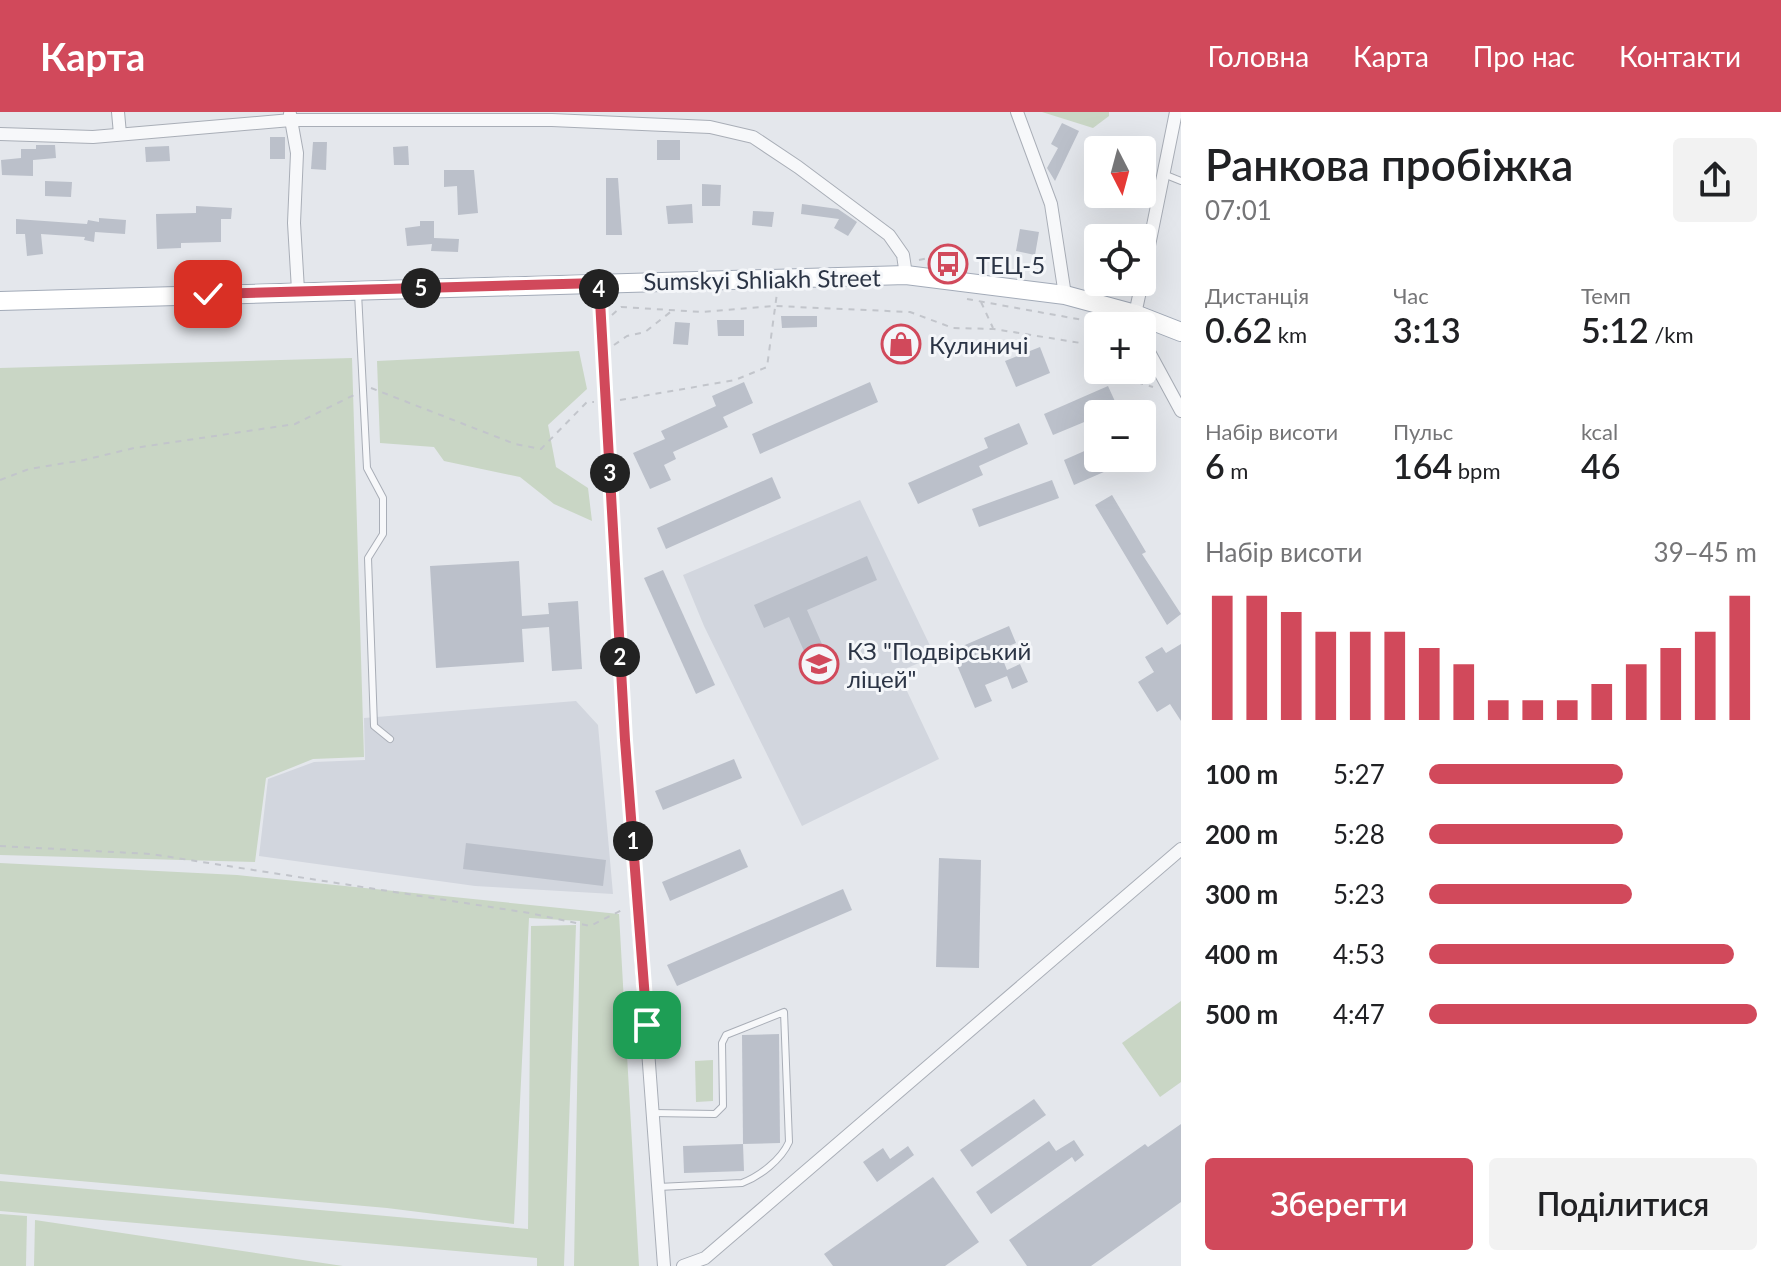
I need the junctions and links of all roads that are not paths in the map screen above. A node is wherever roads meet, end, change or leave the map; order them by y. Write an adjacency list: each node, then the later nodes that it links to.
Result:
1 (118, 112): 9 (street)
2 (1017, 112): 17 (street)
3 (1176, 112): 10 (street)
4 (290, 116): 5 (street); 9 (street); 15 (street)
5 (426, 116): 6 (street)
6 (552, 116): 7 (street)
7 (638, 117): 13 (street)
8 (0, 134): 9 (street)
9 (120, 134)
10 (1166, 175): 11 (lane); 12 (street)
11 (1181, 181)
12 (1155, 224)
13 (906, 275): 14 (main road, Sumskyi Shliakh Street); 17 (main road, Sumskyi Shliakh Street)
14 (599, 283): 16 (main road, Sumskyi Shliakh Street); 26 (street)
15 (298, 290): 16 (main road, Sumskyi Shliakh Street); 18 (main road, Sumskyi Shliakh Street)
16 (357, 290): 24 (lane)
17 (1065, 295): 19 (main road, Sumskyi Shliakh Street)
18 (0, 301)
19 (1113, 312)
20 (1156, 325): 21 (main road, Sumskyi Shliakh Street)
21 (1181, 332)
22 (1156, 364): 23 (street)
23 (1181, 411)
24 (390, 739)
25 (1181, 849): 29 (street)
26 (653, 1113): 27 (street); 27 (lane)
27 (658, 1187): 28 (street)
28 (664, 1266)
29 (683, 1266)

